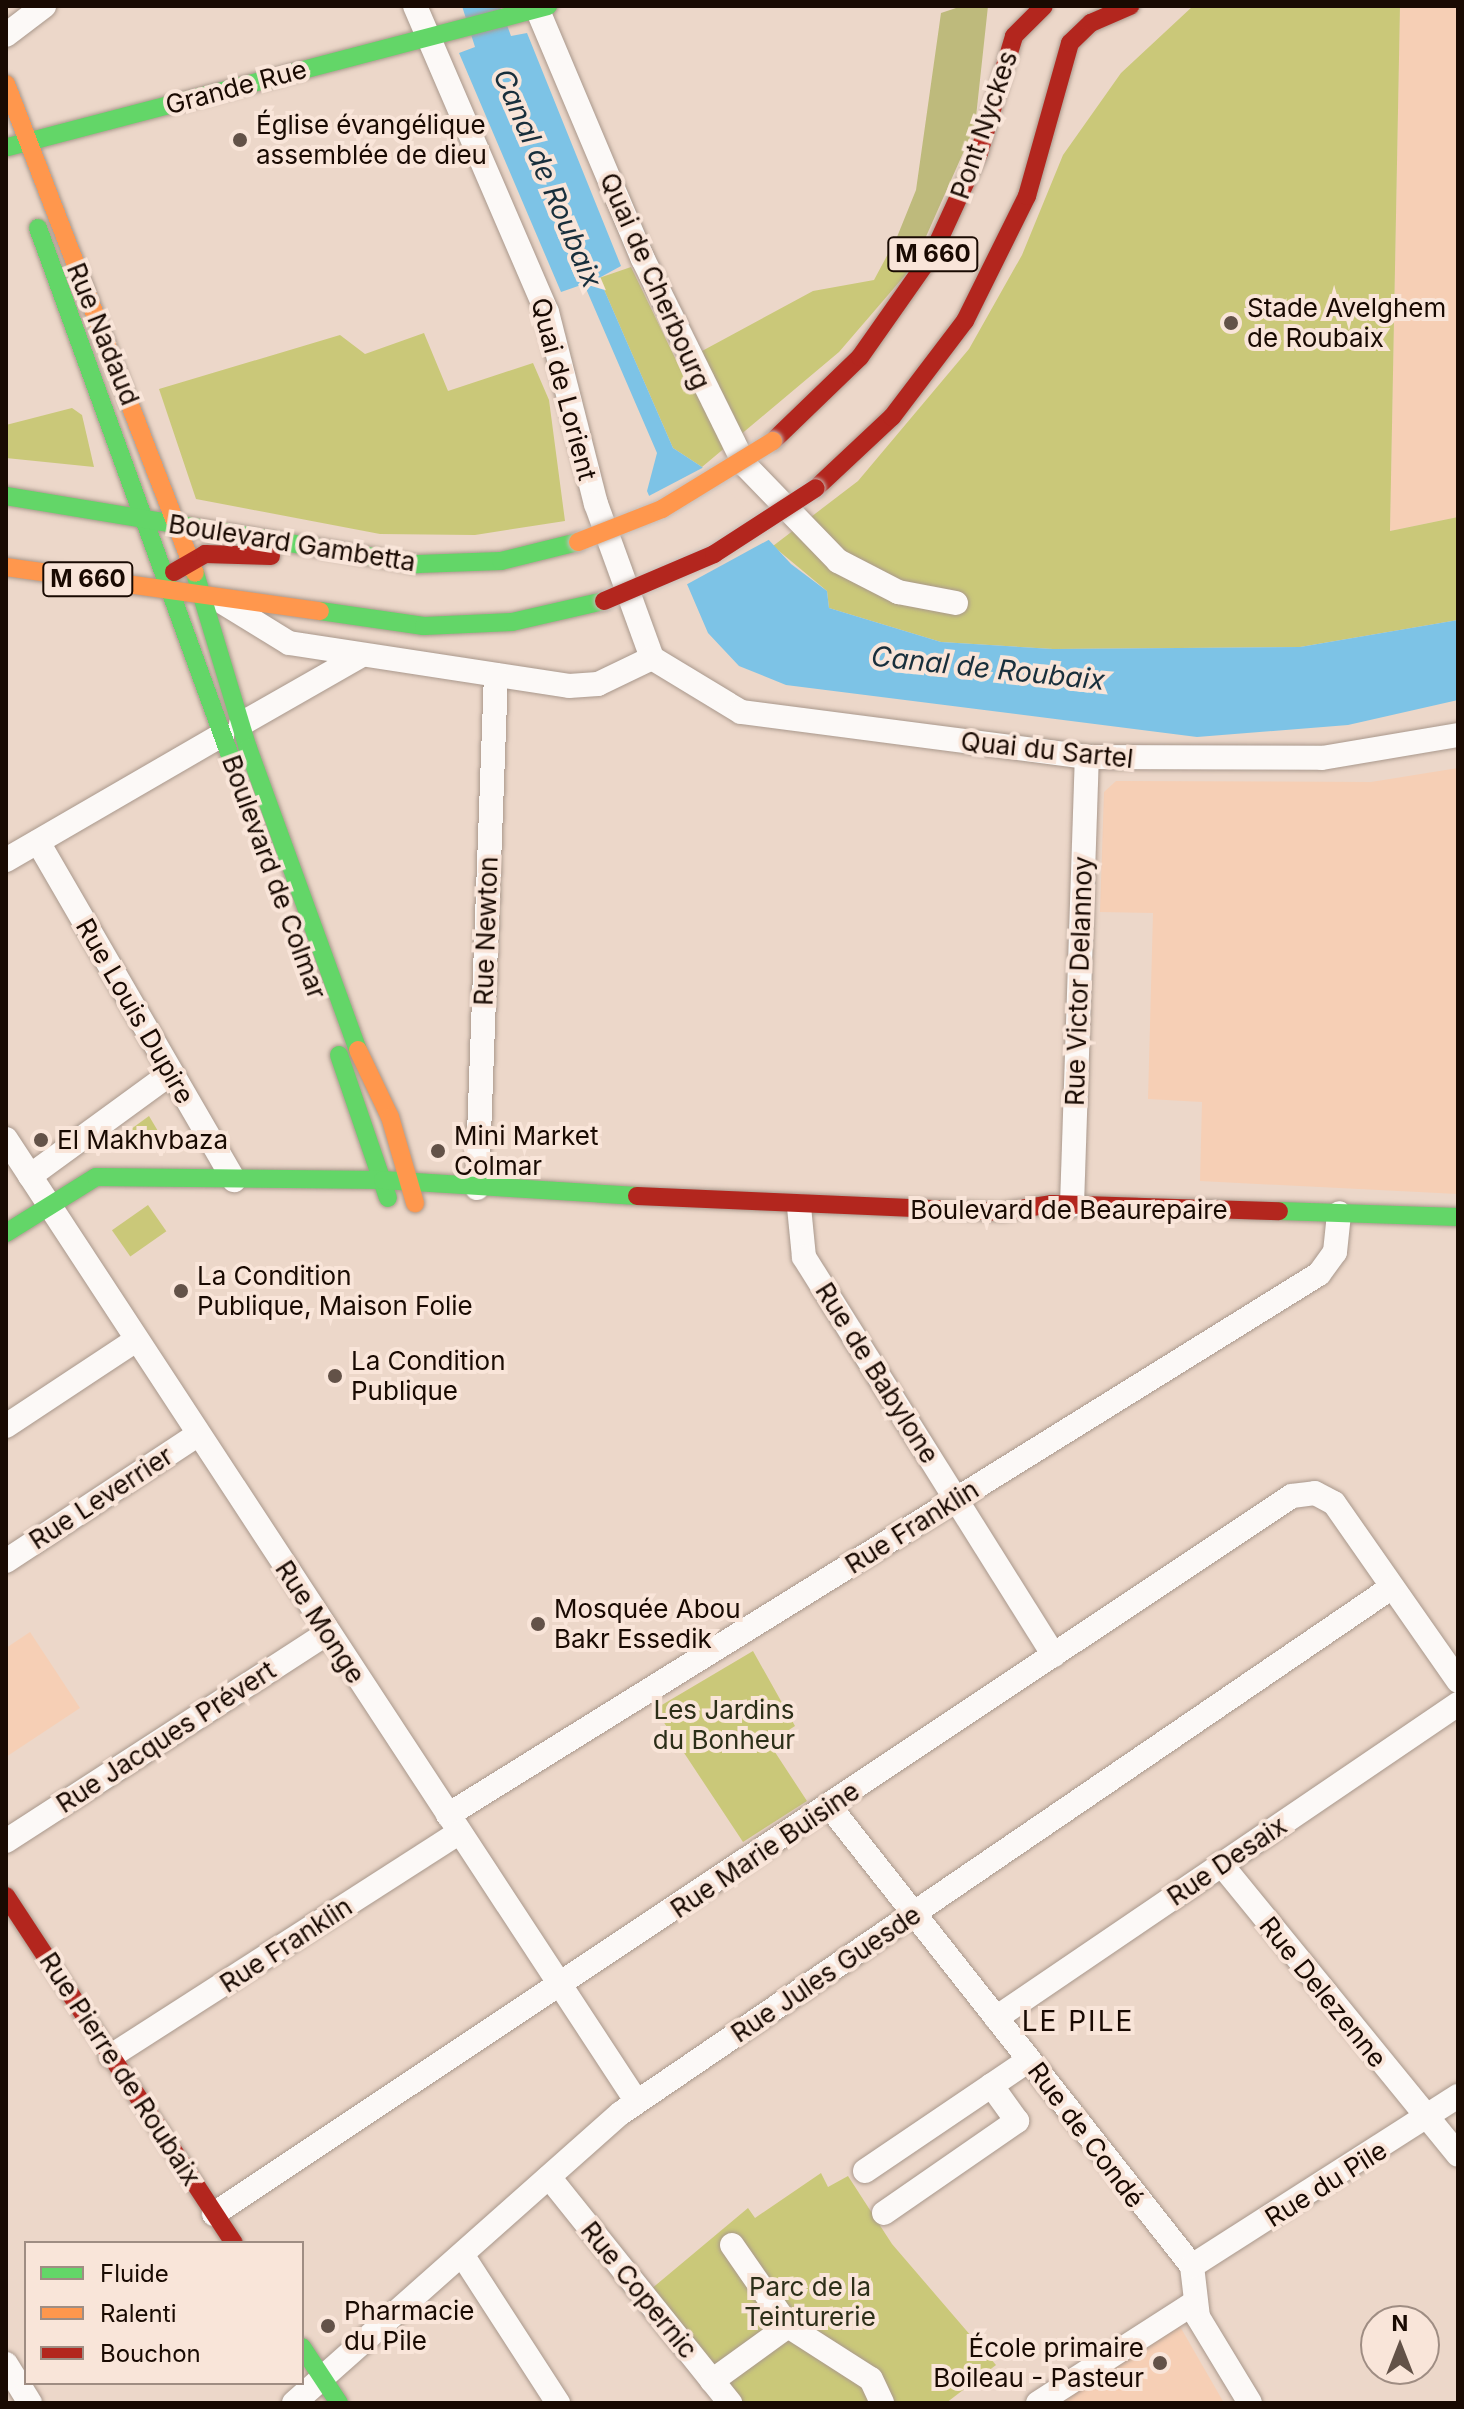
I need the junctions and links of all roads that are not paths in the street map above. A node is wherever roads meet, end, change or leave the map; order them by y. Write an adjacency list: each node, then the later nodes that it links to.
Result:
1 (44, 6): 7 (street)
2 (415, 6): 8 (street, Quai de Lorient)
3 (1044, 6): 6 (main road, M 660)
4 (1130, 6): 21 (main road, M 660, bridge)
5 (540, 7): 8 (main road, Grande Rue); 22 (street, Quai de Cherbourg)
6 (1020, 15): 14 (main road, Pont Nyckes / M 660, bridge)
7 (6, 35)
8 (428, 37): 10 (main road, Grande Rue); 24 (street, Quai de Lorient)
9 (6, 84): 10 (main road)
10 (12, 145): 12 (main road, Rue Nadaud); 13 (main road, Rue Nadaud)
11 (6, 496): 12 (main road, Boulevard Gambetta / M 660)
12 (144, 520): 13 (main road, Boulevard Gambetta / M 660); 16 (main road, Rue Nadaud)
13 (178, 526): 16 (main road); 17 (main road, Rue Nadaud); 18 (main road, Boulevard Gambetta / M 660)
14 (578, 542): 18 (main road, Boulevard Gambetta / M 660)
15 (6, 553): 16 (main road)
16 (156, 556): 20 (main road, Boulevard de Colmar)
17 (190, 560): 18 (main road); 20 (main road); 21 (main road, Boulevard de Colmar)
18 (418, 564)
19 (6, 567): 20 (main road, M 660)
20 (169, 591): 21 (main road, M 660); 26 (main road, Boulevard de Colmar)
21 (210, 598): 23 (street); 26 (main road, Boulevard de Colmar)
22 (956, 603)
23 (364, 655): 25 (street); 26 (street)
24 (652, 658): 25 (street); 28 (street, Quai du Sartel)
25 (496, 675): 37 (street, Rue Newton)
26 (232, 730): 29 (street); 35 (main road, Boulevard de Colmar); 36 (main road, Boulevard de Colmar)
27 (1458, 735): 28 (street, Quai du Sartel)
28 (1087, 757): 42 (street, Rue Victor Delannoy)
29 (38, 842): 30 (street); 31 (street, Rue Louis Dupire)
30 (6, 860)
31 (170, 1074): 33 (street); 34 (street, Rue Louis Dupire)
32 (6, 1139): 33 (street, Rue Monge)
33 (30, 1176): 38 (street, Rue Monge)
34 (234, 1180): 35 (main road, Boulevard de Beaurepaire); 38 (main road, Boulevard de Beaurepaire); 39 (main road, Boulevard de Beaurepaire)
35 (383, 1180): 36 (main road, Boulevard de Beaurepaire); 39 (main road, Boulevard de Colmar)
36 (412, 1181): 37 (main road, Boulevard de Beaurepaire); 40 (main road, Boulevard de Colmar)
37 (477, 1188): 41 (main road, Boulevard de Beaurepaire)
38 (47, 1202): 46 (main road, Boulevard de Beaurepaire); 48 (street, Rue Monge)
39 (390, 1202): 40 (main road, Boulevard de Beaurepaire)
40 (415, 1203): 41 (main road, Boulevard de Beaurepaire)
41 (727, 1204): 43 (main road, Boulevard de Beaurepaire)
42 (1072, 1205): 43 (main road, Boulevard de Beaurepaire); 44 (main road, Boulevard de Beaurepaire)
43 (799, 1207): 51 (street, Rue de Babylone)
44 (1339, 1213): 45 (main road, Boulevard de Beaurepaire); 51 (street, Rue Franklin)
45 (1451, 1217): 47 (main road)
46 (6, 1233)
47 (1456, 1239)
48 (136, 1340): 49 (street); 50 (street, Rue Monge)
49 (6, 1426)
50 (197, 1435): 52 (street, Rue Leverrier); 54 (street, Rue Monge)
51 (956, 1499): 55 (street, Rue de Babylone); 59 (street, Rue Franklin)
52 (6, 1561)
53 (1392, 1587): 55 (street, Rue Marie Buisine); 56 (street); 63 (street, Rue Jules Guesde)
54 (327, 1633): 59 (street, Rue Monge); 60 (street, Rue Jacques Prévert)
55 (1054, 1655): 58 (street, Rue Marie Buisine)
56 (1458, 1681)
57 (1458, 1704): 61 (street, Rue Desaix)
58 (830, 1807): 63 (street, Rue de Condé); 64 (street, Rue Marie Buisine)
59 (454, 1824): 64 (street, Rue Monge); 66 (street, Rue Franklin)
60 (6, 1841)
61 (1221, 1864): 65 (street, Rue Desaix); 71 (street, Rue Delezenne)
62 (6, 1896): 66 (main road, Rue Pierre de Roubaix)
63 (914, 1914): 65 (street, Rue de Condé); 70 (street, Rue Jules Guesde)
64 (561, 1987): 70 (street, Rue Monge); 76 (street, Rue Marie Buisine)
65 (996, 2018): 67 (street, Rue de Condé)
66 (111, 2056): 76 (main road, Rue Pierre de Roubaix)
67 (1029, 2060): 68 (street); 80 (street, Rue de Condé)
68 (991, 2085): 73 (street); 75 (street)
69 (1458, 2096): 71 (street, Rue du Pile)
70 (637, 2102): 74 (street, Rue Jules Guesde)
71 (1425, 2119): 72 (street, Rue Delezenne); 80 (street, Rue du Pile)
72 (1458, 2155)
73 (865, 2171)
74 (549, 2177): 79 (street, Rue Jules Guesde); 86 (street, Rue Copernic)
75 (884, 2213)
76 (214, 2214): 77 (main road, Rue Pierre de Roubaix)
77 (233, 2241)
78 (732, 2245): 82 (street)
79 (463, 2256): 85 (street, Rue Jules Guesde); 90 (street)
80 (1192, 2266): 81 (street)
81 (1194, 2303): 93 (street); 94 (street)
82 (788, 2326): 86 (street); 92 (street)
83 (304, 2350): 85 (main road)
84 (6, 2364): 87 (street)
85 (321, 2377): 88 (street, Rue Jules Guesde); 89 (main road)
86 (712, 2381): 91 (street, Rue Copernic)
87 (30, 2403)
88 (294, 2403)
89 (339, 2403)
90 (558, 2403)
91 (730, 2403)
92 (882, 2403)
93 (1038, 2403)
94 (1250, 2403)

